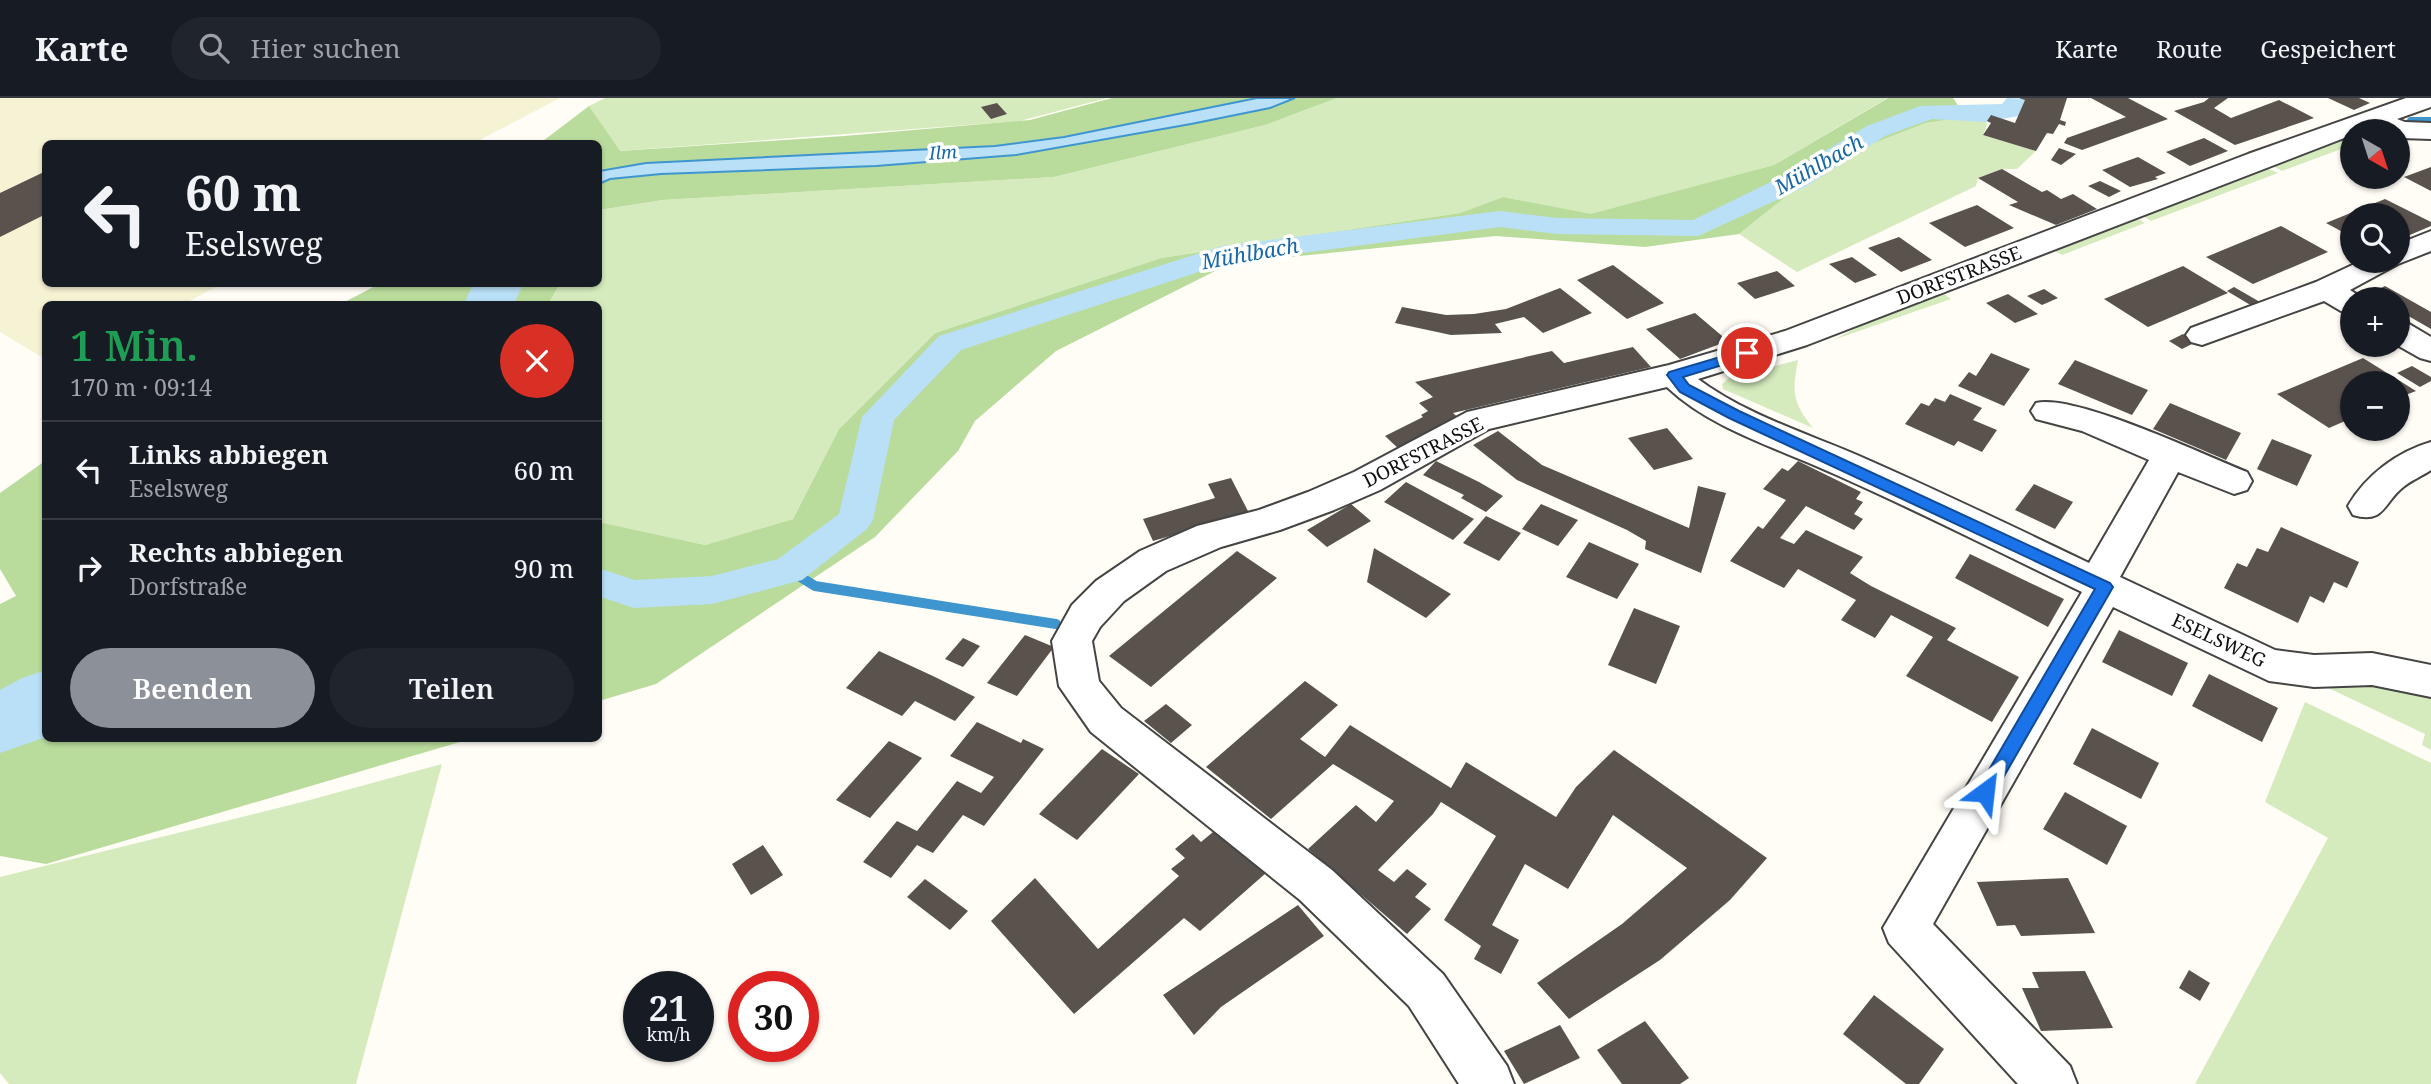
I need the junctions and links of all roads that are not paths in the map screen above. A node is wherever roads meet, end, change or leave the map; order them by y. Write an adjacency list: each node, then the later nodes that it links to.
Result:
1 (2431, 98): 2 (street, DORFSTRASSE)
2 (2374, 119)
3 (2410, 130): 5 (street)
4 (2340, 131): 13 (street, DORFSTRASSE)
5 (2431, 131)
6 (2431, 240): 7 (street)
7 (2410, 249)
8 (2369, 273): 9 (street)
9 (2339, 296): 10 (street)
10 (2202, 335)
11 (2410, 338): 12 (street)
12 (2431, 351)
13 (1674, 375): 19 (street, ESELSWEG); 21 (street, DORFSTRASSE)
14 (2048, 411): 16 (street)
15 (2431, 454): 18 (street)
16 (2170, 455): 17 (street); 19 (street)
17 (2234, 481)
18 (2366, 506)
19 (2101, 585): 20 (street, ESELSWEG); 22 (street)
20 (2431, 681)
21 (1489, 1084)
22 (2052, 1084)

